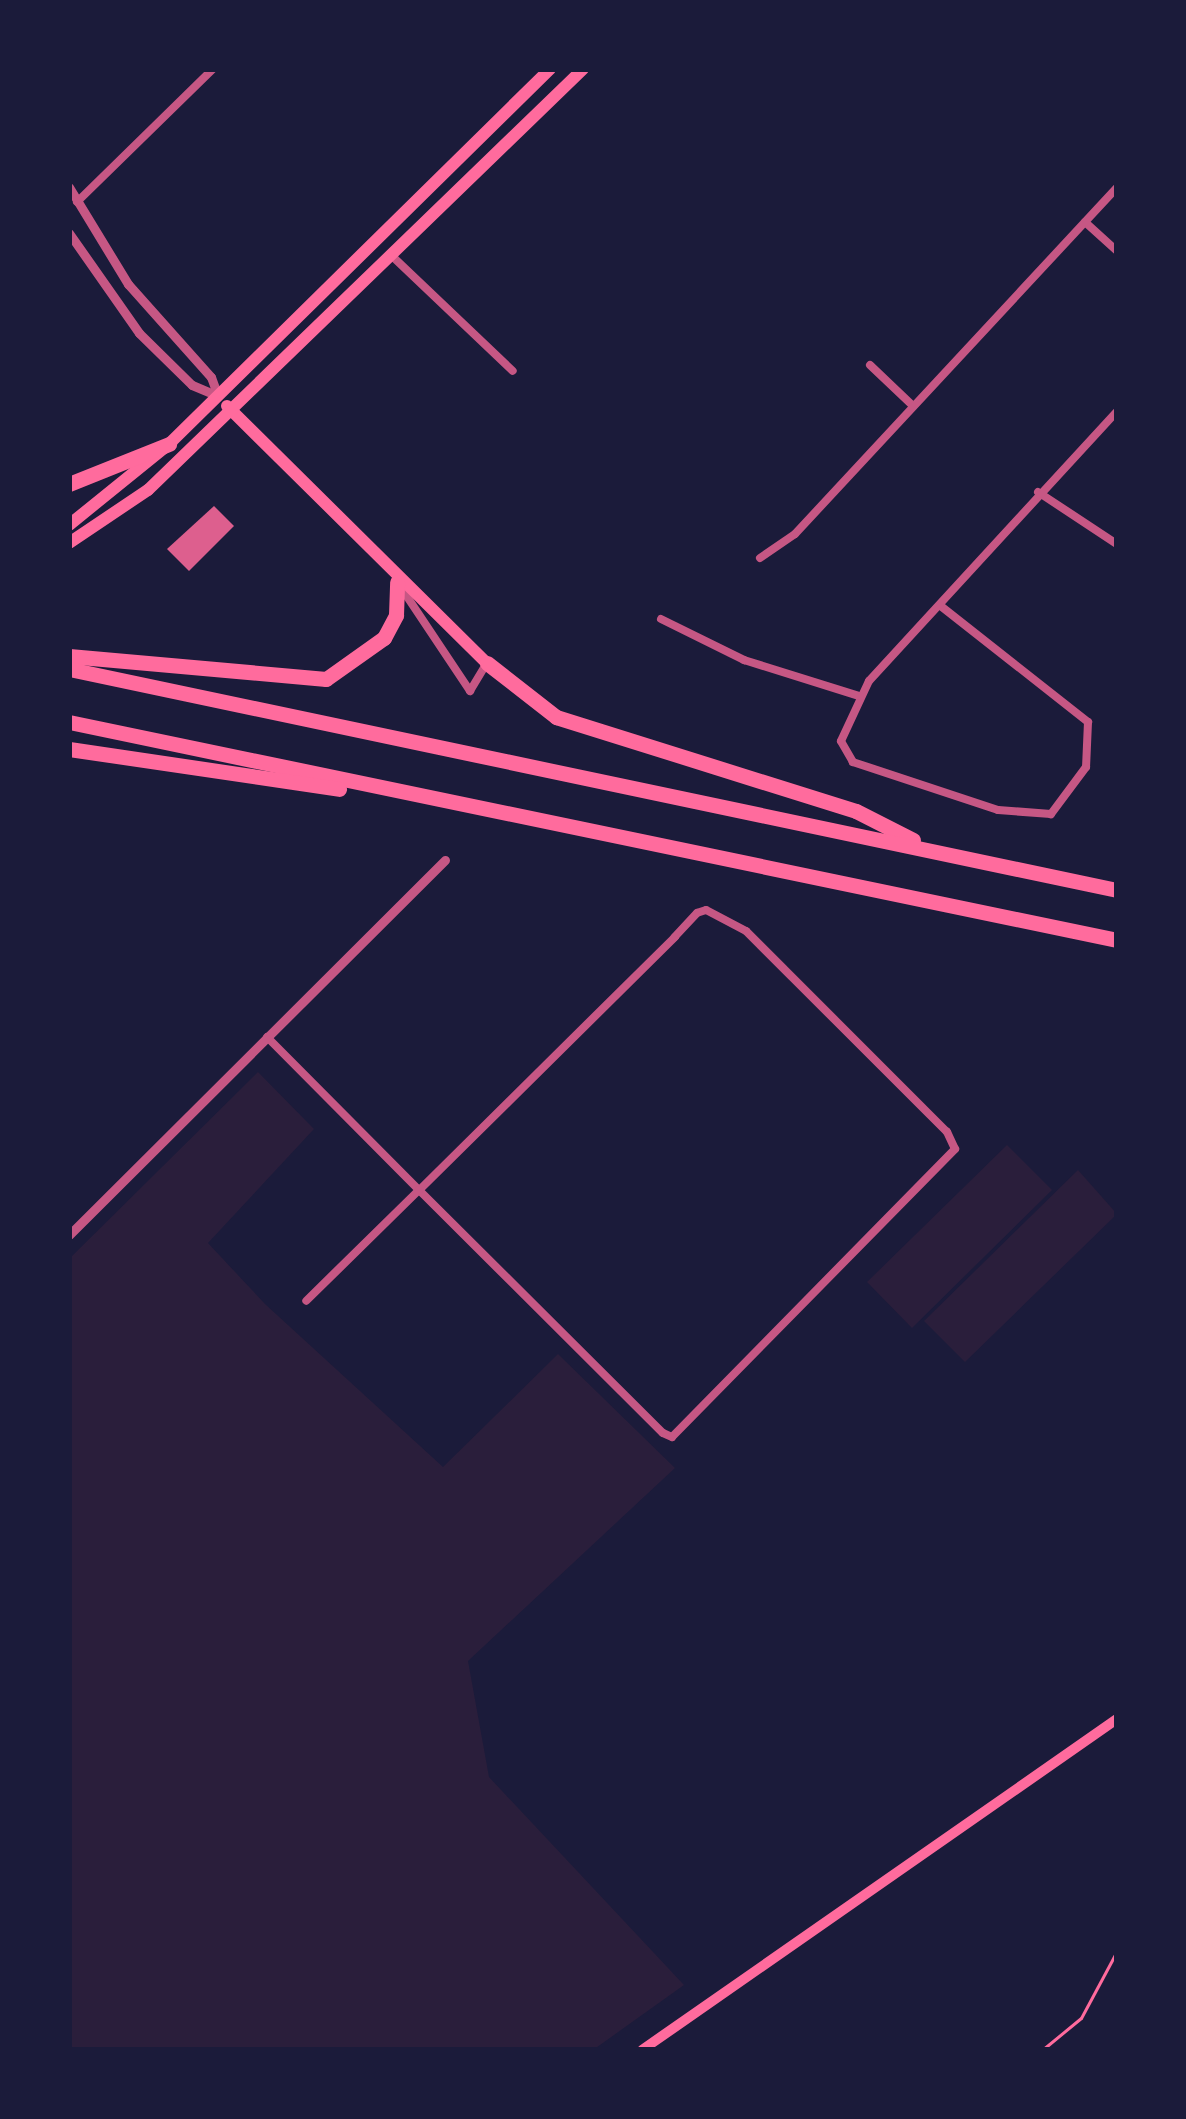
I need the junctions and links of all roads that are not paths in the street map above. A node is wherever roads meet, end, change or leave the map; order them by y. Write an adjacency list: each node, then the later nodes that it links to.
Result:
1 (213, 69): 8 (street)
2 (550, 69): 4 (main road)
3 (583, 69): 5 (main road)
4 (524, 94): 5 (main road); 17 (main road)
5 (540, 111): 12 (main road)
6 (69, 187): 8 (street)
7 (1117, 188): 9 (street)
8 (76, 203): 13 (street)
9 (1085, 222): 11 (street); 18 (street)
10 (69, 233): 14 (street)
11 (1117, 251)
12 (391, 255): 16 (street); 19 (main road)
13 (184, 349): 14 (street); 17 (street)
14 (168, 361): 17 (street)
15 (870, 365): 18 (street)
16 (512, 370)
17 (218, 396): 19 (main road); 21 (main road)
18 (913, 406): 27 (street)
19 (231, 410): 25 (main road); 28 (main road)
20 (1117, 411): 23 (street)
21 (170, 444): 22 (highway); 24 (main road)
22 (69, 484)
23 (1038, 492): 26 (street); 29 (street)
24 (69, 525)
25 (69, 543)
26 (1117, 544)
27 (760, 558)
28 (397, 582): 31 (highway); 32 (main road); 32 (street)
29 (943, 607): 34 (street); 34 (street)
30 (661, 619): 34 (street)
31 (69, 656)
32 (487, 663): 38 (highway)
33 (69, 669): 38 (highway)
34 (859, 696)
35 (69, 722): 37 (highway)
36 (69, 749): 37 (highway)
37 (486, 811): 41 (highway)
38 (932, 849): 40 (highway)
39 (445, 860): 42 (street)
40 (1117, 890)
41 (1117, 940)
42 (267, 1036): 43 (street); 44 (street)
43 (419, 1190): 43 (street); 45 (street)
44 (69, 1235)
45 (306, 1301)
46 (1117, 1719): 47 (main road)
47 (642, 2050)

